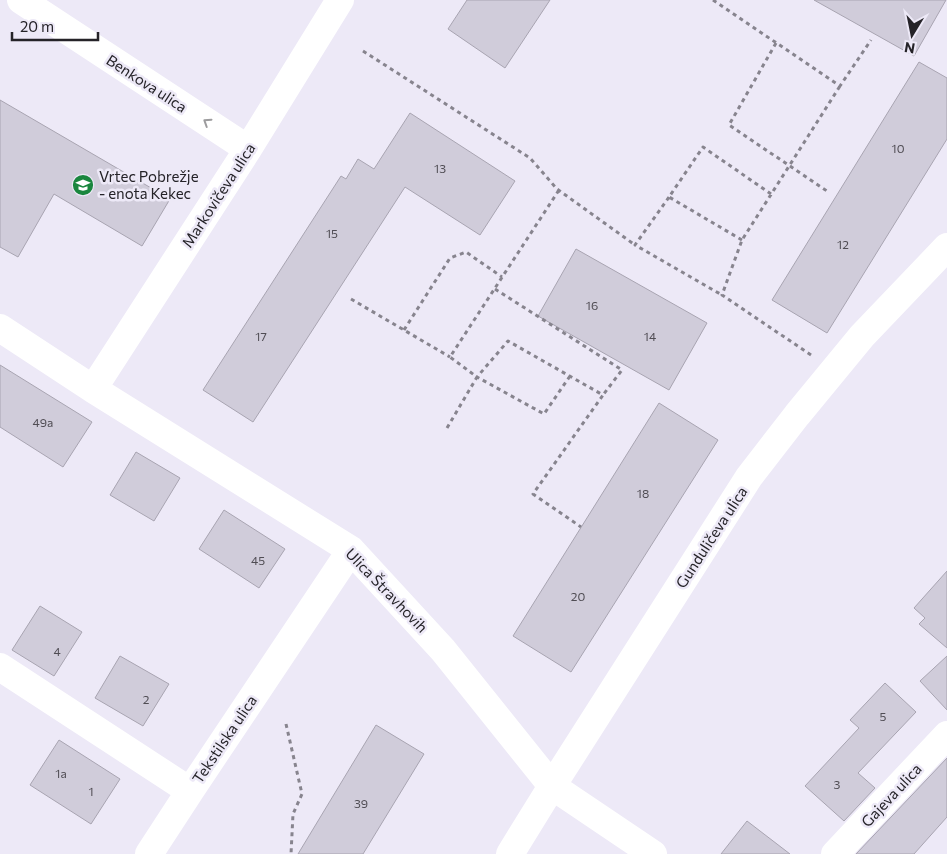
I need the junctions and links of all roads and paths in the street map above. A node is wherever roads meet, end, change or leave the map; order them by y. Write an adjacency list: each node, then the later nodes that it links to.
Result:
1 (21, 0): 8 (street, Benkova ulica, one-way to 1)
2 (340, 0): 8 (street, Markovičeva ulica)
3 (713, 0): 5 (path)
4 (871, 40): 7 (path)
5 (776, 43): 7 (path); 9 (path)
6 (363, 51): 10 (path)
7 (840, 86): 9 (path)
8 (248, 149): 27 (street, Markovičeva ulica)
9 (789, 166): 11 (path); 12 (path)
10 (559, 190): 15 (path); 17 (path)
11 (827, 191)
12 (771, 194): 13 (path); 14 (path)
13 (670, 197): 14 (path); 15 (path)
14 (742, 240): 19 (path)
15 (635, 245): 19 (path)
16 (947, 247): 35 (street, Gunduličeva ulica)
17 (502, 277): 18 (path); 22 (path)
18 (495, 288): 23 (path); 28 (path)
19 (722, 296): 24 (path)
20 (351, 299): 22 (path)
21 (0, 328): 27 (street, Ulica Štravhovih)
22 (404, 330): 23 (path)
23 (450, 357): 26 (path)
24 (818, 360)
25 (570, 376): 26 (path); 26 (path); 28 (path)
26 (478, 377): 29 (path)
27 (93, 389): 31 (street, Ulica Štravhovih)
28 (603, 395): 30 (path)
29 (447, 428)
30 (582, 527)
31 (351, 550): 35 (street, Ulica Štravhovih); 36 (street, Tekstilska ulica)
32 (0, 667): 36 (street, Tekstilska ulica)
33 (286, 724): 38 (path)
34 (947, 735): 41 (street, Gajeva ulica)
35 (552, 786): 39 (street, Gunduličeva ulica); 40 (street, Ulica Štravhovih)
36 (190, 791): 37 (street)
37 (149, 854)
38 (291, 854)
39 (510, 854)
40 (653, 854)
41 (835, 854)

